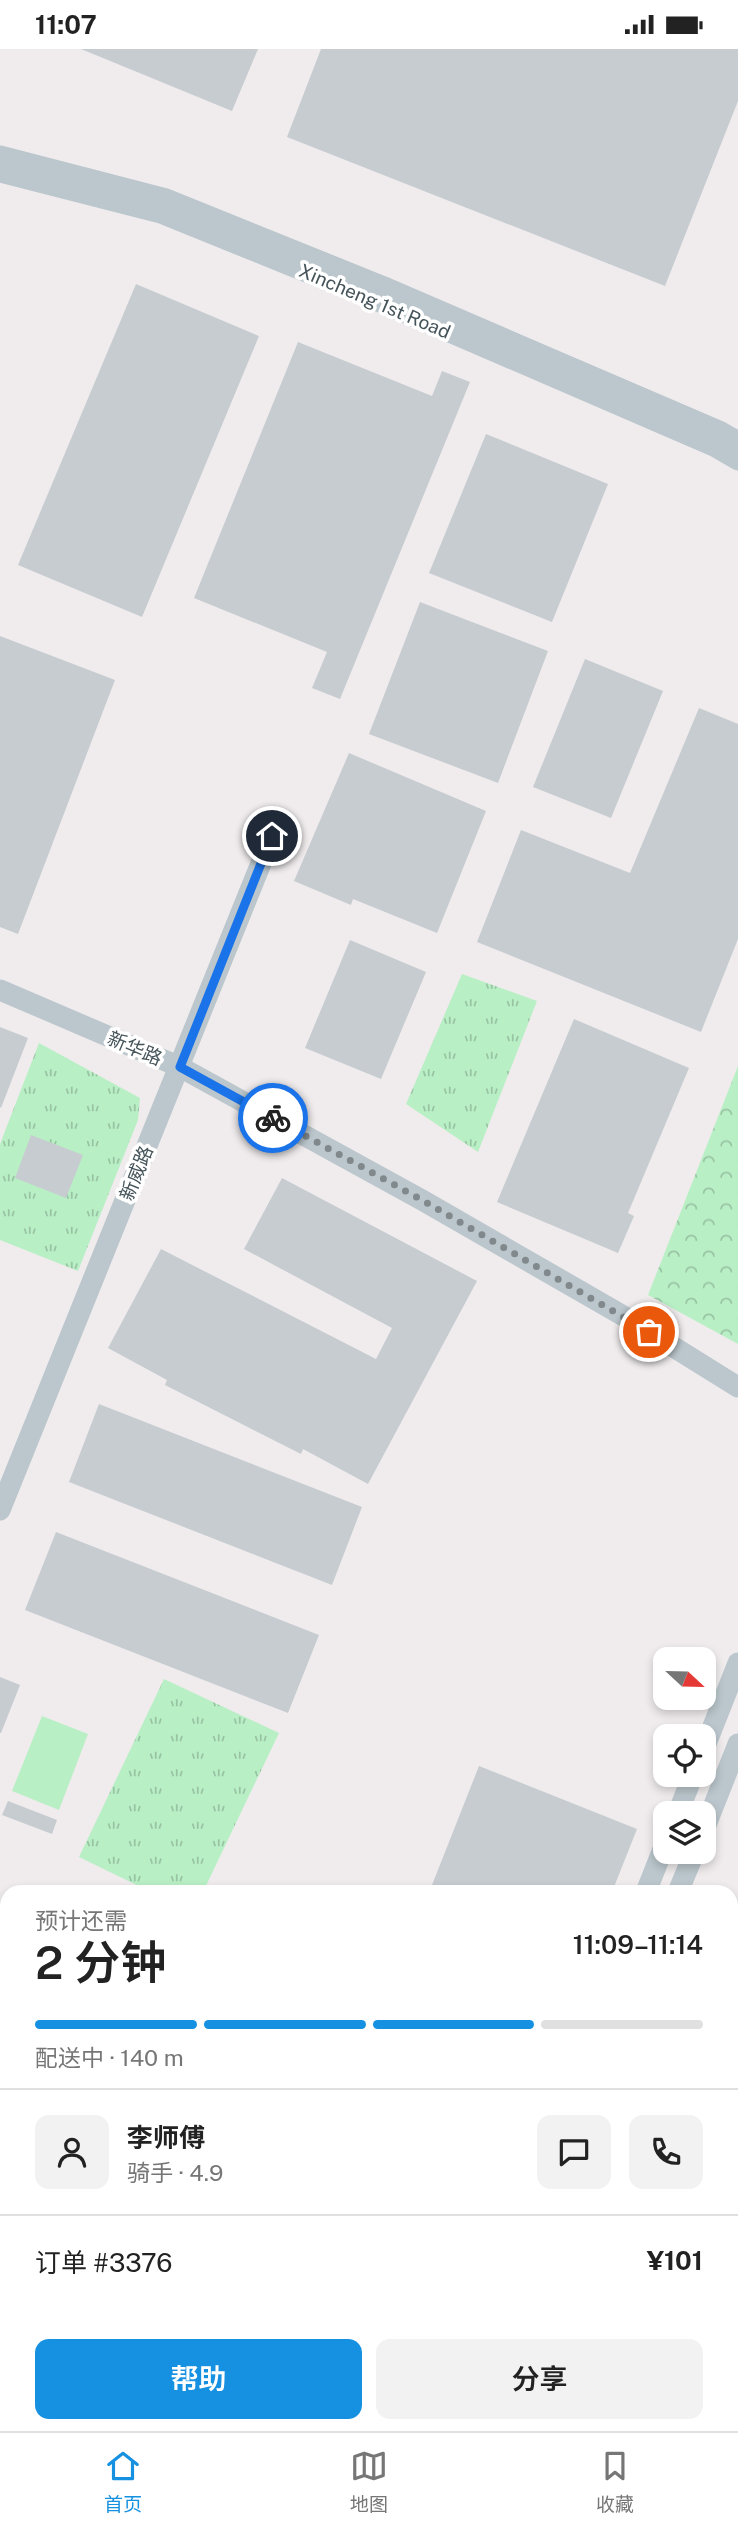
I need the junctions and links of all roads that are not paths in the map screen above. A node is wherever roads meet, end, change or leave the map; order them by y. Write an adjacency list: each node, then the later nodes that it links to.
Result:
1 (0, 156): 3 (street, Xincheng 1st Road)
2 (0, 172): 4 (street, Xincheng 1st Road)
3 (738, 442)
4 (738, 460)
5 (272, 836): 7 (street, 新威路)
6 (0, 990): 7 (street, 新华路)
7 (180, 1067): 8 (street, 新华路); 9 (street, 新威路)
8 (738, 1387)
9 (0, 1510)
10 (738, 1663): 11 (street)
11 (714, 1724)
12 (738, 1744): 13 (street)
13 (715, 1801)
14 (657, 1864): 16 (street)
15 (690, 1864): 17 (street)
16 (649, 1885)
17 (681, 1885)

